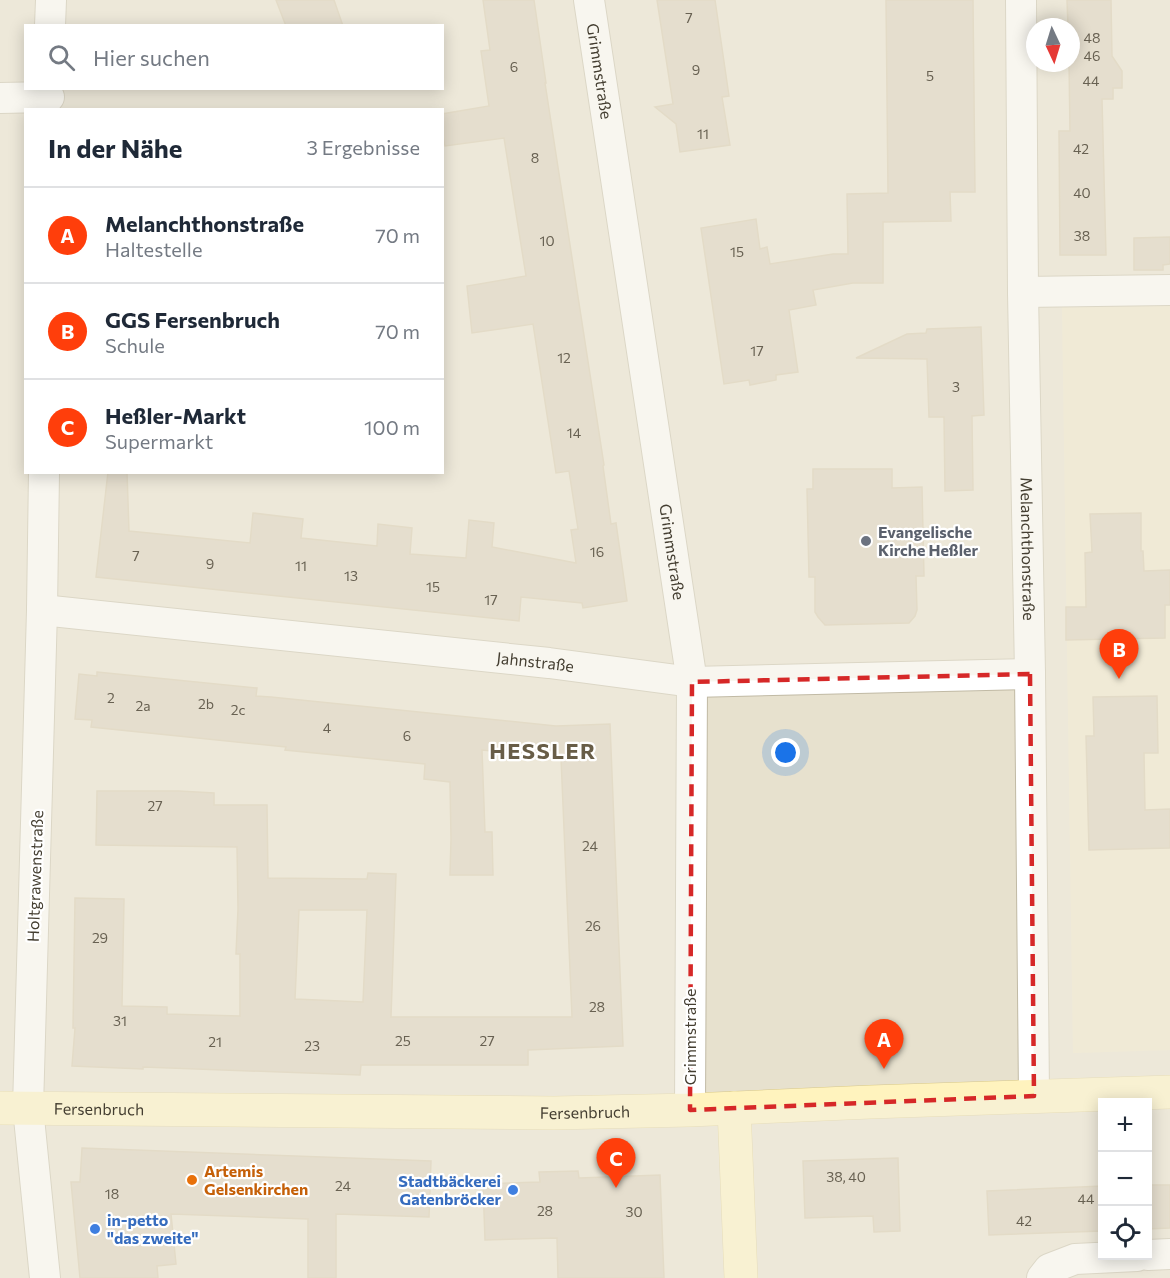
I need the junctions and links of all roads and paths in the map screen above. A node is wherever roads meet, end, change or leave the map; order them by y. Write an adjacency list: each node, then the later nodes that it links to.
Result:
1 (51, 0): 4 (street)
2 (589, 0): 12 (street, Grimmstraße)
3 (1021, 0): 8 (street, Melanchthonstraße)
4 (50, 24)
5 (0, 98): 6 (street)
6 (49, 98)
7 (1170, 290): 8 (street)
8 (1023, 292): 11 (street, Melanchthonstraße)
9 (44, 474): 10 (street, Holtgrawenstraße)
10 (42, 610): 12 (street, Jahnstraße); 15 (street, Holtgrawenstraße)
11 (1030, 674): 12 (street, Jahnstraße); 14 (street, Melanchthonstraße)
12 (692, 682): 17 (street, Grimmstraße)
13 (1170, 1092): 14 (street, Fersenbruch)
14 (1034, 1096): 16 (street, Fersenbruch)
15 (14, 1108): 17 (street, Fersenbruch); 21 (street, Holtgrawenstraße)
16 (734, 1108): 17 (street, Fersenbruch); 22 (street)
17 (690, 1110)
18 (1170, 1254): 19 (street)
19 (1152, 1255)
20 (1098, 1258): 23 (street)
21 (45, 1278)
22 (741, 1278)
23 (1042, 1278)

